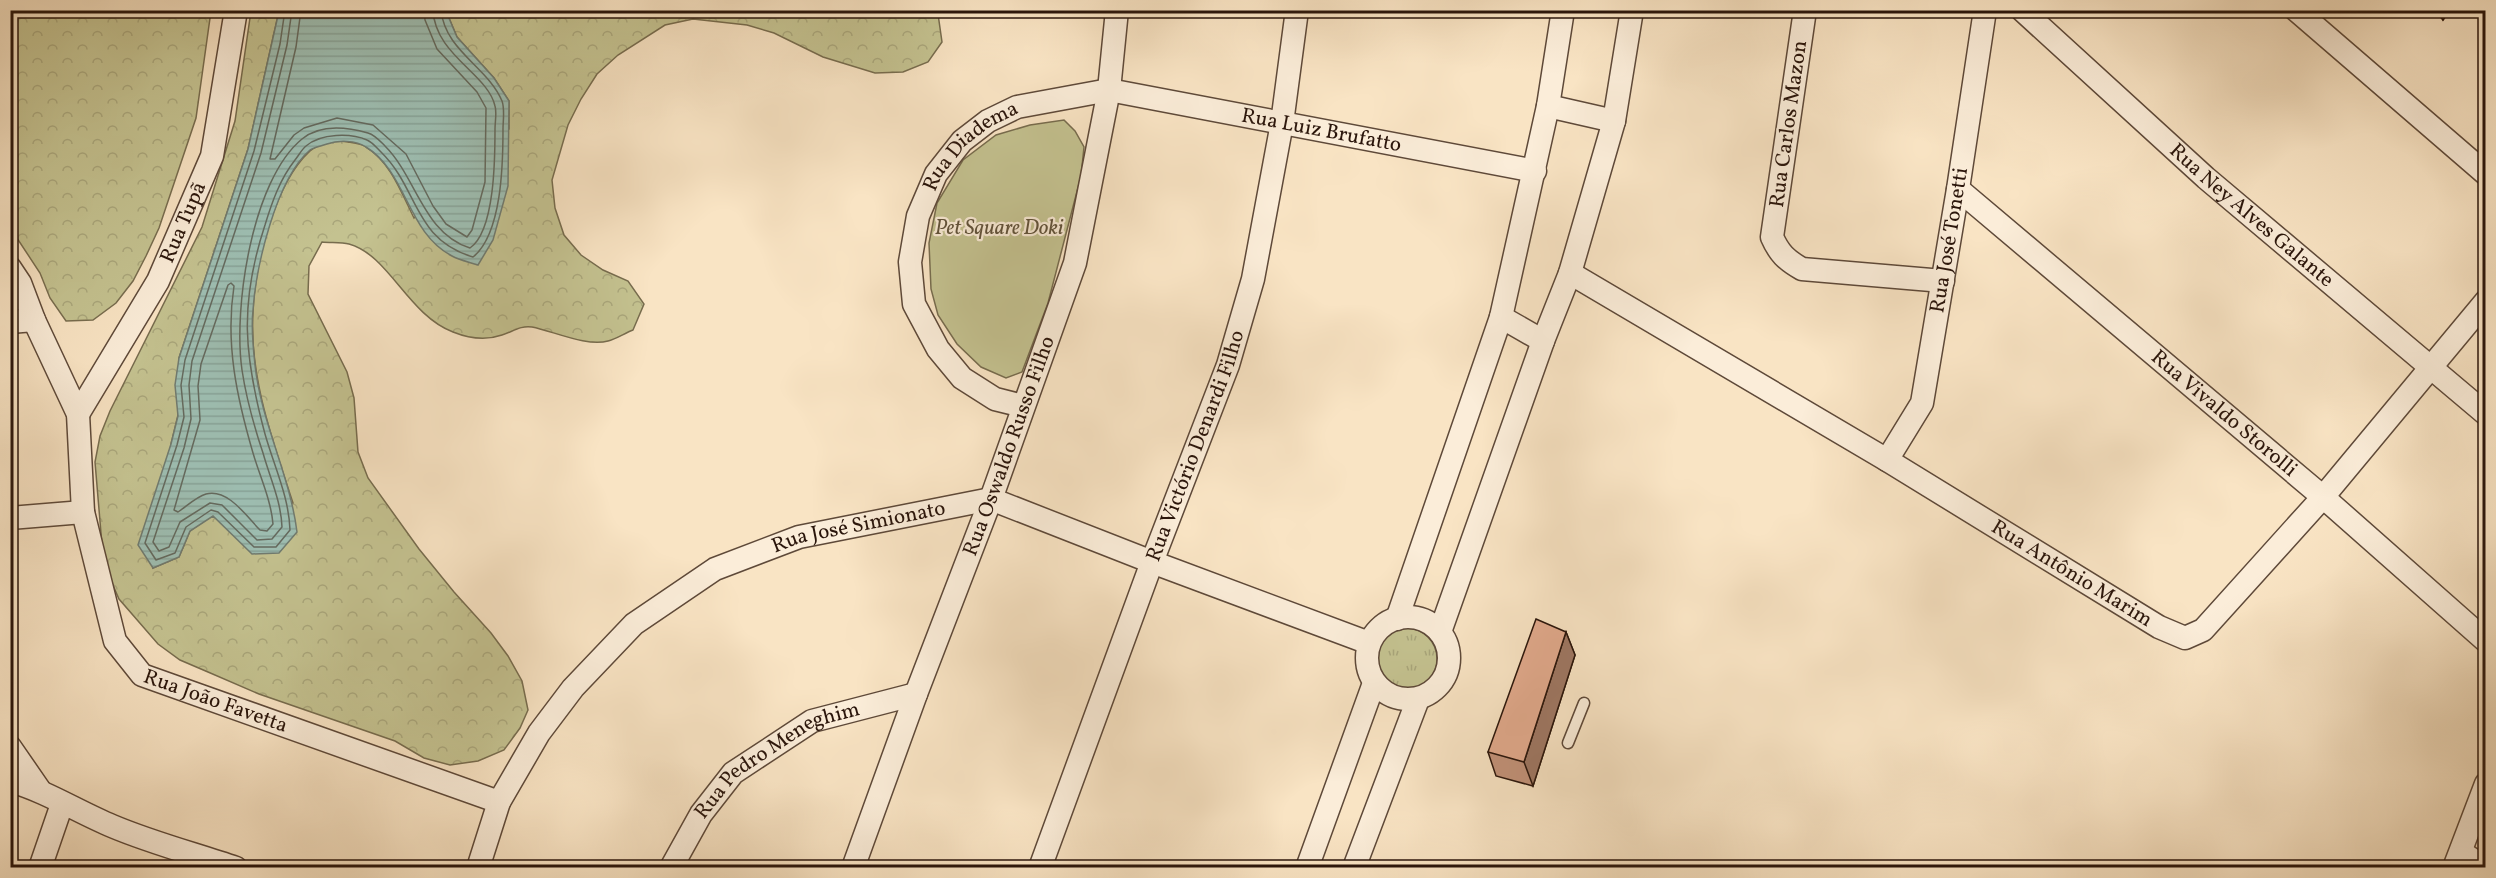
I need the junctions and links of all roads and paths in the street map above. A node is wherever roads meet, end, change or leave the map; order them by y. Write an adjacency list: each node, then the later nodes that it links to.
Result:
1 (236, 10): 27 (street, Rua Tupã)
2 (1117, 10): 10 (street, Rua Oswaldo Russo Filho)
3 (1297, 10): 13 (street, Rua Victório Denardi Filho)
4 (1563, 10): 11 (street)
5 (1632, 10): 12 (street)
6 (1805, 10): 19 (street, Rua Carlos Mazon)
7 (1984, 10): 16 (street, Rua José Tonetti)
8 (2022, 10): 25 (street, Rua Ney Alves Galante)
9 (2296, 10): 15 (street)
10 (1109, 90): 13 (street, Rua Luiz Brufatto); 26 (street, Rua Oswaldo Russo Filho); 26 (street, Rua Diadema)
11 (1548, 106): 12 (street); 14 (street)
12 (1614, 121): 18 (street)
13 (1282, 123): 14 (street, Rua Luiz Brufatto); 34 (street, Rua Victório Denardi Filho)
14 (1535, 171): 21 (street)
15 (2486, 174)
16 (1958, 189): 19 (street, Rua José Tonetti); 30 (street, Rua Vivaldo Storolli)
17 (10, 268): 22 (street, Rua João Favetta)
18 (1570, 273): 24 (street); 29 (street, Rua Antônio Marim)
19 (1943, 281): 29 (street, Rua José Tonetti)
20 (2486, 301): 25 (street, Rua Antônio Marim)
21 (1501, 317): 24 (street); 35 (street)
22 (33, 320): 23 (street); 27 (street, Rua João Favetta)
23 (10, 322)
24 (1542, 341): 36 (street)
25 (2430, 365): 28 (street, Rua Ney Alves Galante); 30 (street, Rua Antônio Marim)
26 (1023, 406): 31 (street, Rua Oswaldo Russo Filho)
27 (78, 414): 32 (street, Rua João Favetta)
28 (2486, 414)
29 (1887, 460): 30 (street, Rua Antônio Marim)
30 (2323, 497): 37 (street, Rua Vivaldo Storolli)
31 (991, 499): 34 (street); 40 (street, Rua Oswaldo Russo Filho); 48 (street, Rua José Simionato)
32 (82, 513): 33 (street); 48 (street, Rua João Favetta)
33 (10, 518)
34 (1152, 562): 38 (street); 56 (street, Rua Victório Denardi Filho)
35 (1397, 618): 36 (street); 38 (street)
36 (1440, 632): 41 (street)
37 (2486, 641)
38 (1370, 643): 39 (street)
39 (1374, 683): 41 (street); 57 (street)
40 (916, 694): 54 (street, Rua Pedro Meneghim); 55 (street, Rua Oswaldo Russo Filho)
41 (1418, 699): 58 (street)
42 (1584, 703): 43 (lane)
43 (1568, 743)
44 (10, 747): 47 (street)
45 (10, 781): 47 (street)
46 (2486, 784): 50 (street)
47 (39, 789): 49 (street)
48 (499, 802): 53 (street, Rua José Simionato)
49 (62, 804): 51 (street); 52 (street)
50 (2458, 860): 59 (street)
51 (40, 867)
52 (236, 867)
53 (478, 867)
54 (671, 867)
55 (853, 867)
56 (1040, 867)
57 (1307, 867)
58 (1354, 867)
59 (2485, 867)

